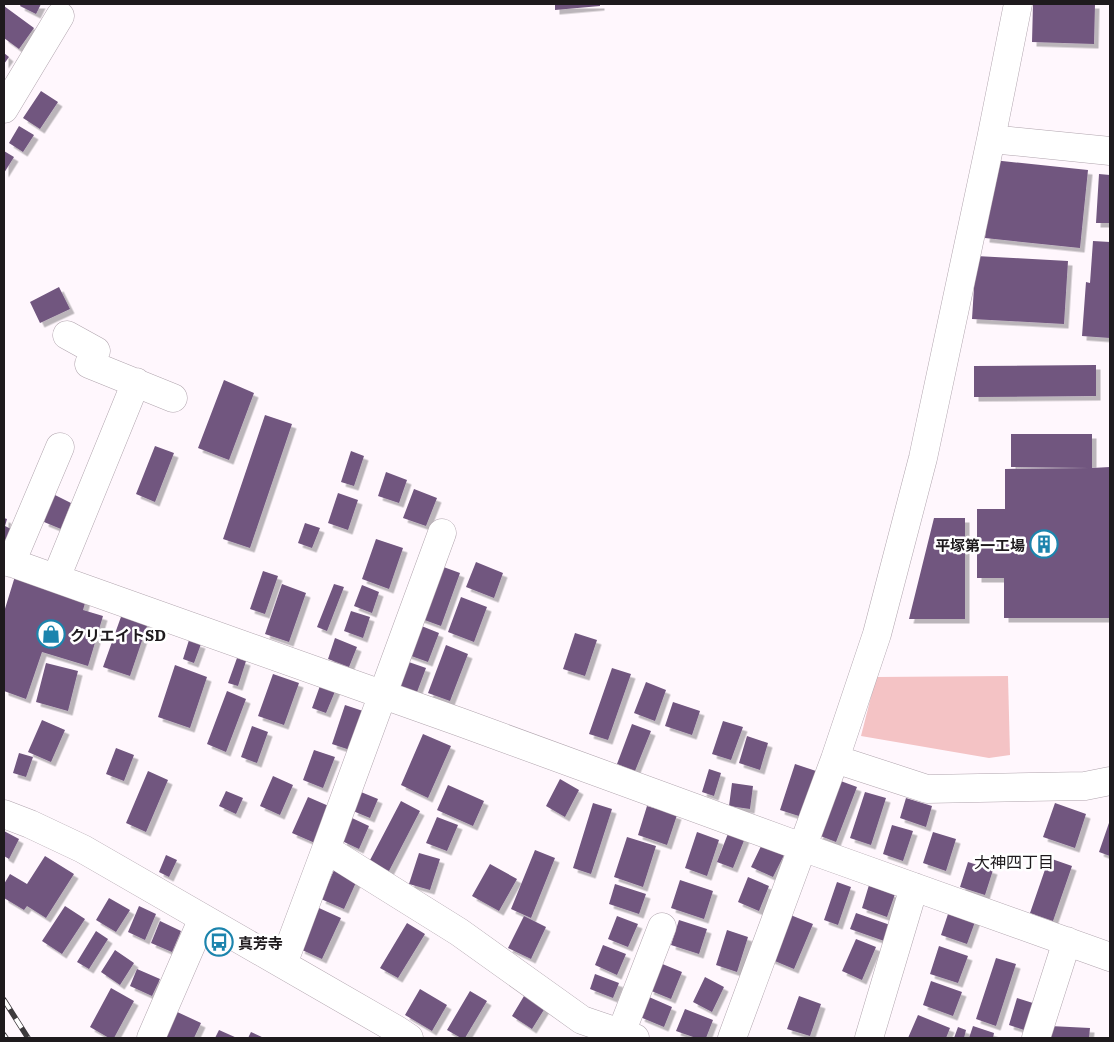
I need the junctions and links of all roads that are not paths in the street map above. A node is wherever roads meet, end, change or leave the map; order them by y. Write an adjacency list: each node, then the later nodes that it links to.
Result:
1 (1018, 4): 4 (street)
2 (60, 16): 3 (street)
3 (4, 108)
4 (991, 139): 5 (street); 14 (street)
5 (1110, 151)
6 (67, 335): 7 (street)
7 (136, 382): 8 (street); 12 (street)
8 (174, 398)
9 (60, 448): 11 (street)
10 (442, 532): 13 (street)
11 (7, 562): 12 (street)
12 (56, 578): 13 (street)
13 (383, 694): 17 (street); 18 (street)
14 (835, 759): 15 (street); 17 (street)
15 (1110, 781)
16 (4, 814): 20 (street)
17 (802, 847): 19 (street); 28 (street)
18 (326, 849): 24 (street); 25 (street)
19 (914, 887): 22 (street); 29 (street)
20 (203, 918): 24 (street); 26 (street)
21 (662, 927): 25 (street)
22 (1067, 941): 23 (street); 30 (street)
23 (1110, 957)
24 (283, 964): 27 (street)
25 (628, 1036)
26 (150, 1038)
27 (409, 1038)
28 (732, 1038)
29 (869, 1038)
30 (1036, 1038)

